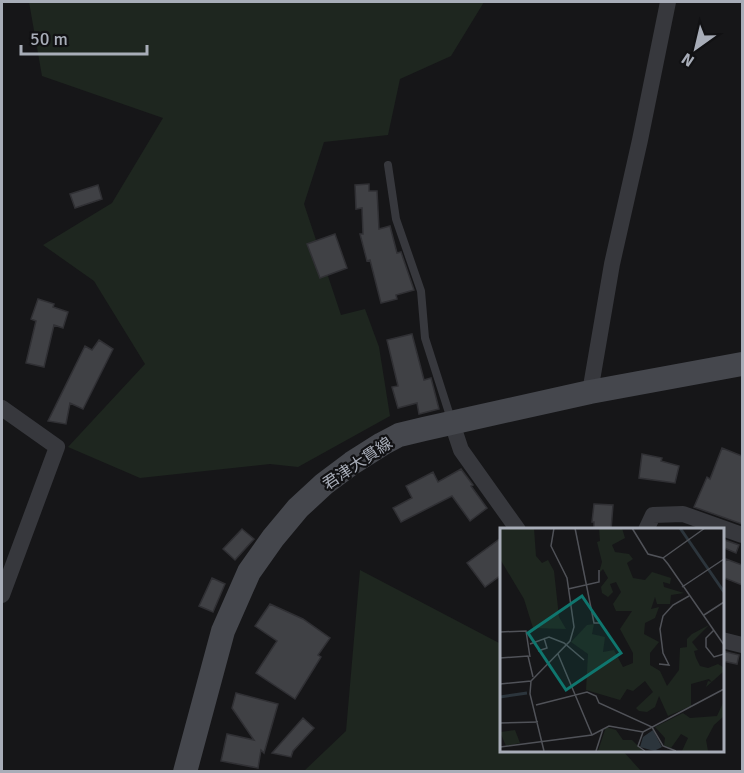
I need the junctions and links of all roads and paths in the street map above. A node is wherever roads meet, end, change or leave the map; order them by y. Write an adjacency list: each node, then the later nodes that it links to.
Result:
1 (668, 2): 4 (street)
2 (388, 165): 6 (lane)
3 (742, 364): 4 (main road, 君津大貫線)
4 (590, 392): 6 (main road, 君津大貫線)
5 (2, 408): 12 (street)
6 (452, 423): 7 (street); 15 (main road, 君津大貫線)
7 (517, 528)
8 (647, 528): 9 (street)
9 (722, 528)
10 (723, 528): 11 (street)
11 (742, 535)
12 (2, 596)
13 (723, 640): 14 (street)
14 (742, 645)
15 (186, 771)

